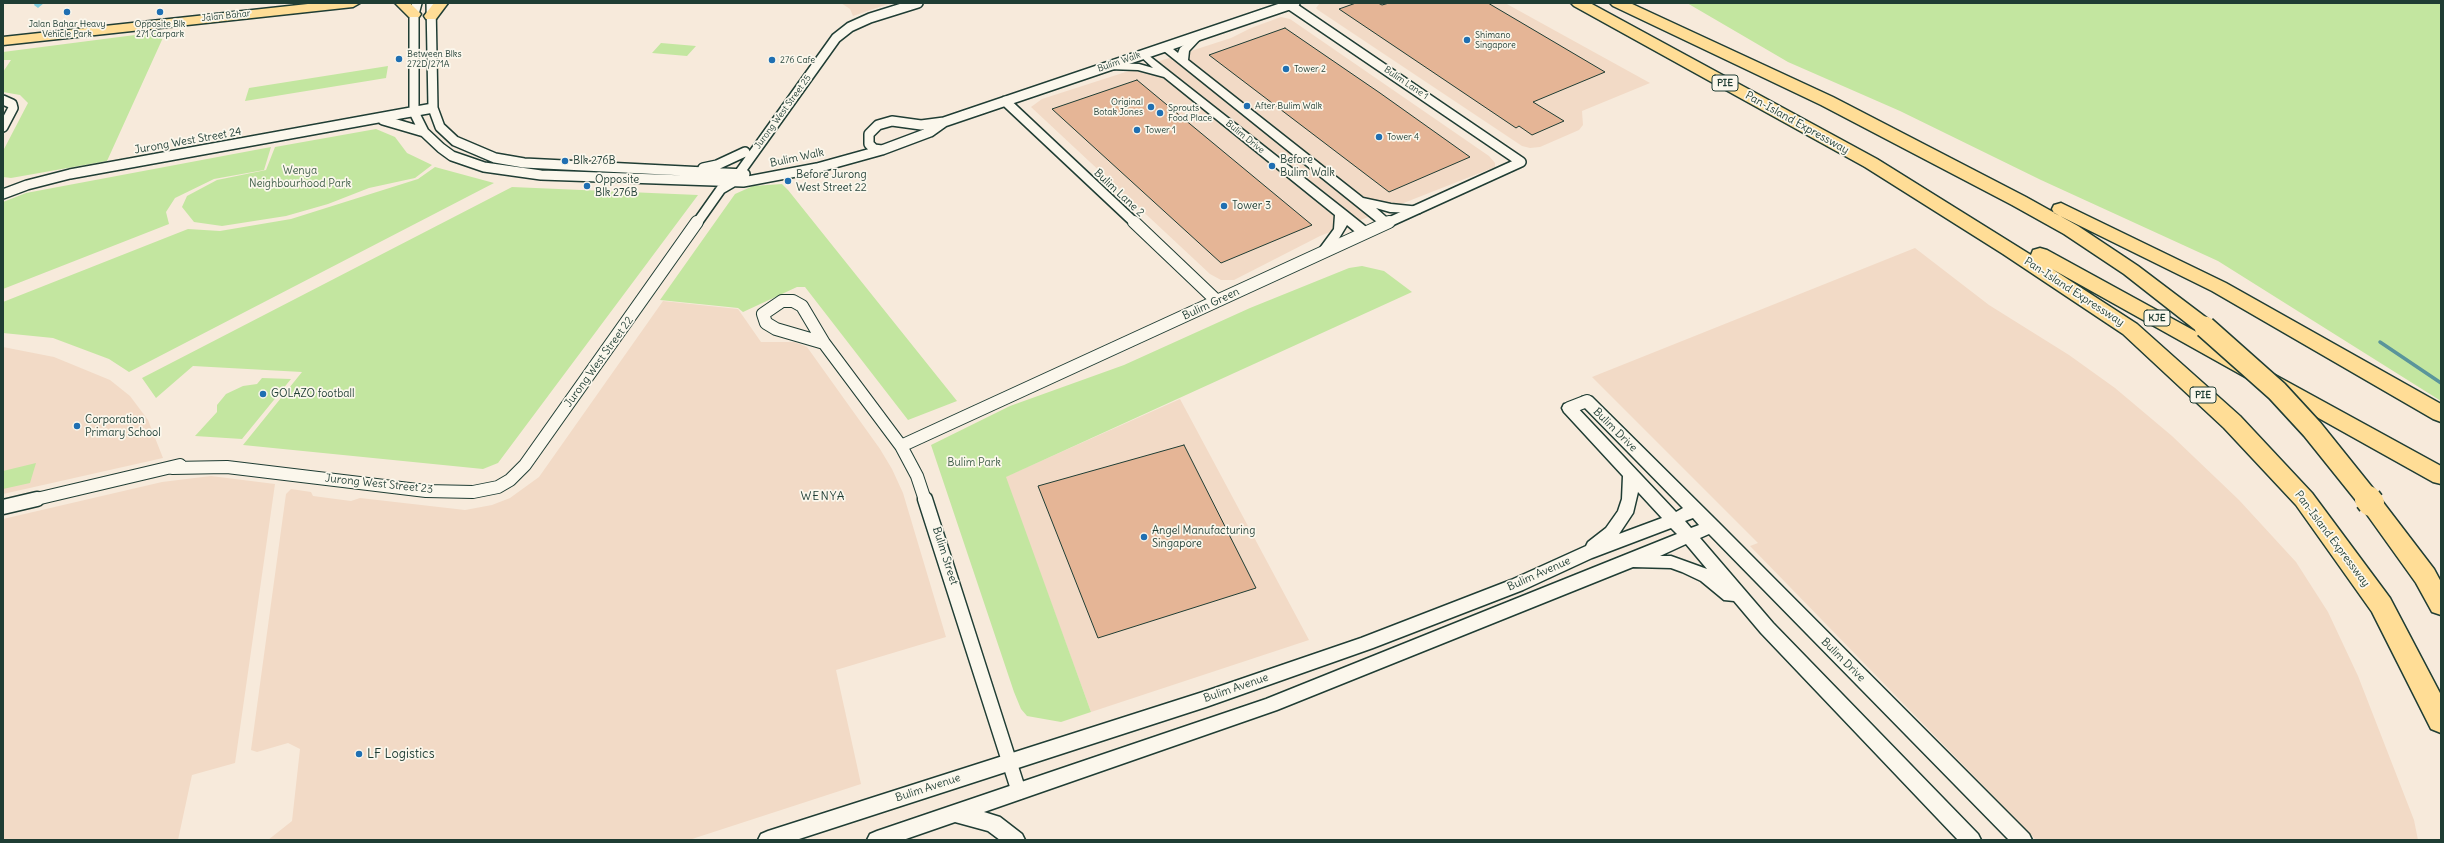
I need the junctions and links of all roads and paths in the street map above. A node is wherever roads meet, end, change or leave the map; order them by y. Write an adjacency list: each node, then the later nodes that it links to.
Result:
1 (291, 3): 12 (main road, Jalan Bahar)
2 (353, 3): 12 (main road, Jalan Bahar)
3 (402, 3): 10 (main road)
4 (441, 3): 11 (main road)
5 (904, 3): 31 (street, Jurong West Street 25)
6 (918, 3): 37 (street, Jurong West Street 25)
7 (1579, 3): 35 (highway, Pan-Island Expressway / PIE)
8 (1618, 3): 32 (highway, PIE)
9 (1292, 4): 14 (street, Bulim Walk); 34 (street, Bulim Lane 1)
10 (415, 8): 24 (street)
11 (431, 9): 23 (street)
12 (250, 10): 13 (main road, Jalan Bahar); 15 (main road, Jalan Bahar)
13 (3, 36)
14 (1198, 36): 16 (street, Bulim Walk); 18 (street)
15 (3, 41)
16 (1164, 47): 17 (street, Bulim Walk); 18 (street, Bulim Drive)
17 (1143, 54): 19 (street, Bulim Walk); 20 (street, Bulim Drive)
18 (1182, 62): 39 (street, Bulim Drive)
19 (1108, 66): 20 (street); 22 (street, Bulim Walk)
20 (1171, 77): 41 (street, Bulim Drive)
21 (3, 100): 27 (street)
22 (1005, 101): 26 (street, Bulim Walk); 45 (street, Bulim Lane 2)
23 (433, 108): 24 (street, Jurong West Street 24); 36 (street)
24 (414, 112): 25 (street, Jurong West Street 24); 28 (street)
25 (378, 118): 28 (street, Jurong West Street 24); 38 (street, Jurong West Street 24)
26 (944, 122): 29 (street, Bulim Walk); 30 (street, Bulim Walk)
27 (3, 127)
28 (424, 132): 37 (street)
29 (869, 144): 30 (street); 33 (street, Bulim Walk)
30 (882, 150): 33 (street, Bulim Walk)
31 (745, 152): 36 (street); 37 (street, Jurong West Street 25)
32 (1930, 153): 49 (highway); 61 (highway, PIE, bridge)
33 (841, 160): 37 (street, Bulim Walk)
34 (1521, 162): 40 (street, Bulim Green)
35 (1871, 163): 52 (highway, KJE); 63 (highway, Pan-Island Expressway / PIE)
36 (688, 170): 37 (street)
37 (729, 180): 53 (street, Jurong West Street 22)
38 (3, 194)
39 (1351, 195): 40 (street); 42 (street, Bulim Drive)
40 (1416, 210): 42 (street, Bulim Green)
41 (1341, 214): 43 (street, Bulim Drive); 44 (street)
42 (1387, 223): 43 (street, Bulim Green)
43 (1366, 233): 44 (street, Bulim Green)
44 (1324, 252): 45 (street, Bulim Green)
45 (1217, 301): 50 (street, Bulim Green)
46 (824, 343): 46 (street, Bulim Street); 50 (street, Bulim Street)
47 (1587, 401): 48 (street, Bulim Drive); 55 (street, Bulim Drive)
48 (1569, 408): 51 (street, Bulim Drive)
49 (2441, 414)
50 (901, 446): 64 (street, Bulim Street)
51 (1631, 476): 56 (street, Bulim Drive); 59 (street)
52 (2441, 476)
53 (450, 490): 54 (street, Jurong West Street 23)
54 (3, 507)
55 (1695, 510): 56 (street, Bulim Avenue); 57 (street, Bulim Drive)
56 (1674, 520): 58 (street, Bulim Drive); 59 (street, Bulim Avenue)
57 (1712, 526): 58 (street, Bulim Avenue); 71 (street, Bulim Drive)
58 (1688, 535): 60 (street, Bulim Avenue); 62 (street, Bulim Drive)
59 (1586, 553): 64 (street, Bulim Avenue)
60 (1624, 564): 62 (street); 65 (street, Bulim Avenue)
61 (2441, 605)
62 (1766, 628): 70 (street, Bulim Drive)
63 (2441, 721)
64 (1010, 762): 65 (street, Bulim Street); 67 (street, Bulim Avenue)
65 (1019, 792): 66 (street, Bulim Avenue)
66 (954, 814): 68 (street, Bulim Avenue); 69 (street)
67 (768, 840)
68 (877, 840)
69 (1015, 840)
70 (1971, 840)
71 (2022, 840)

